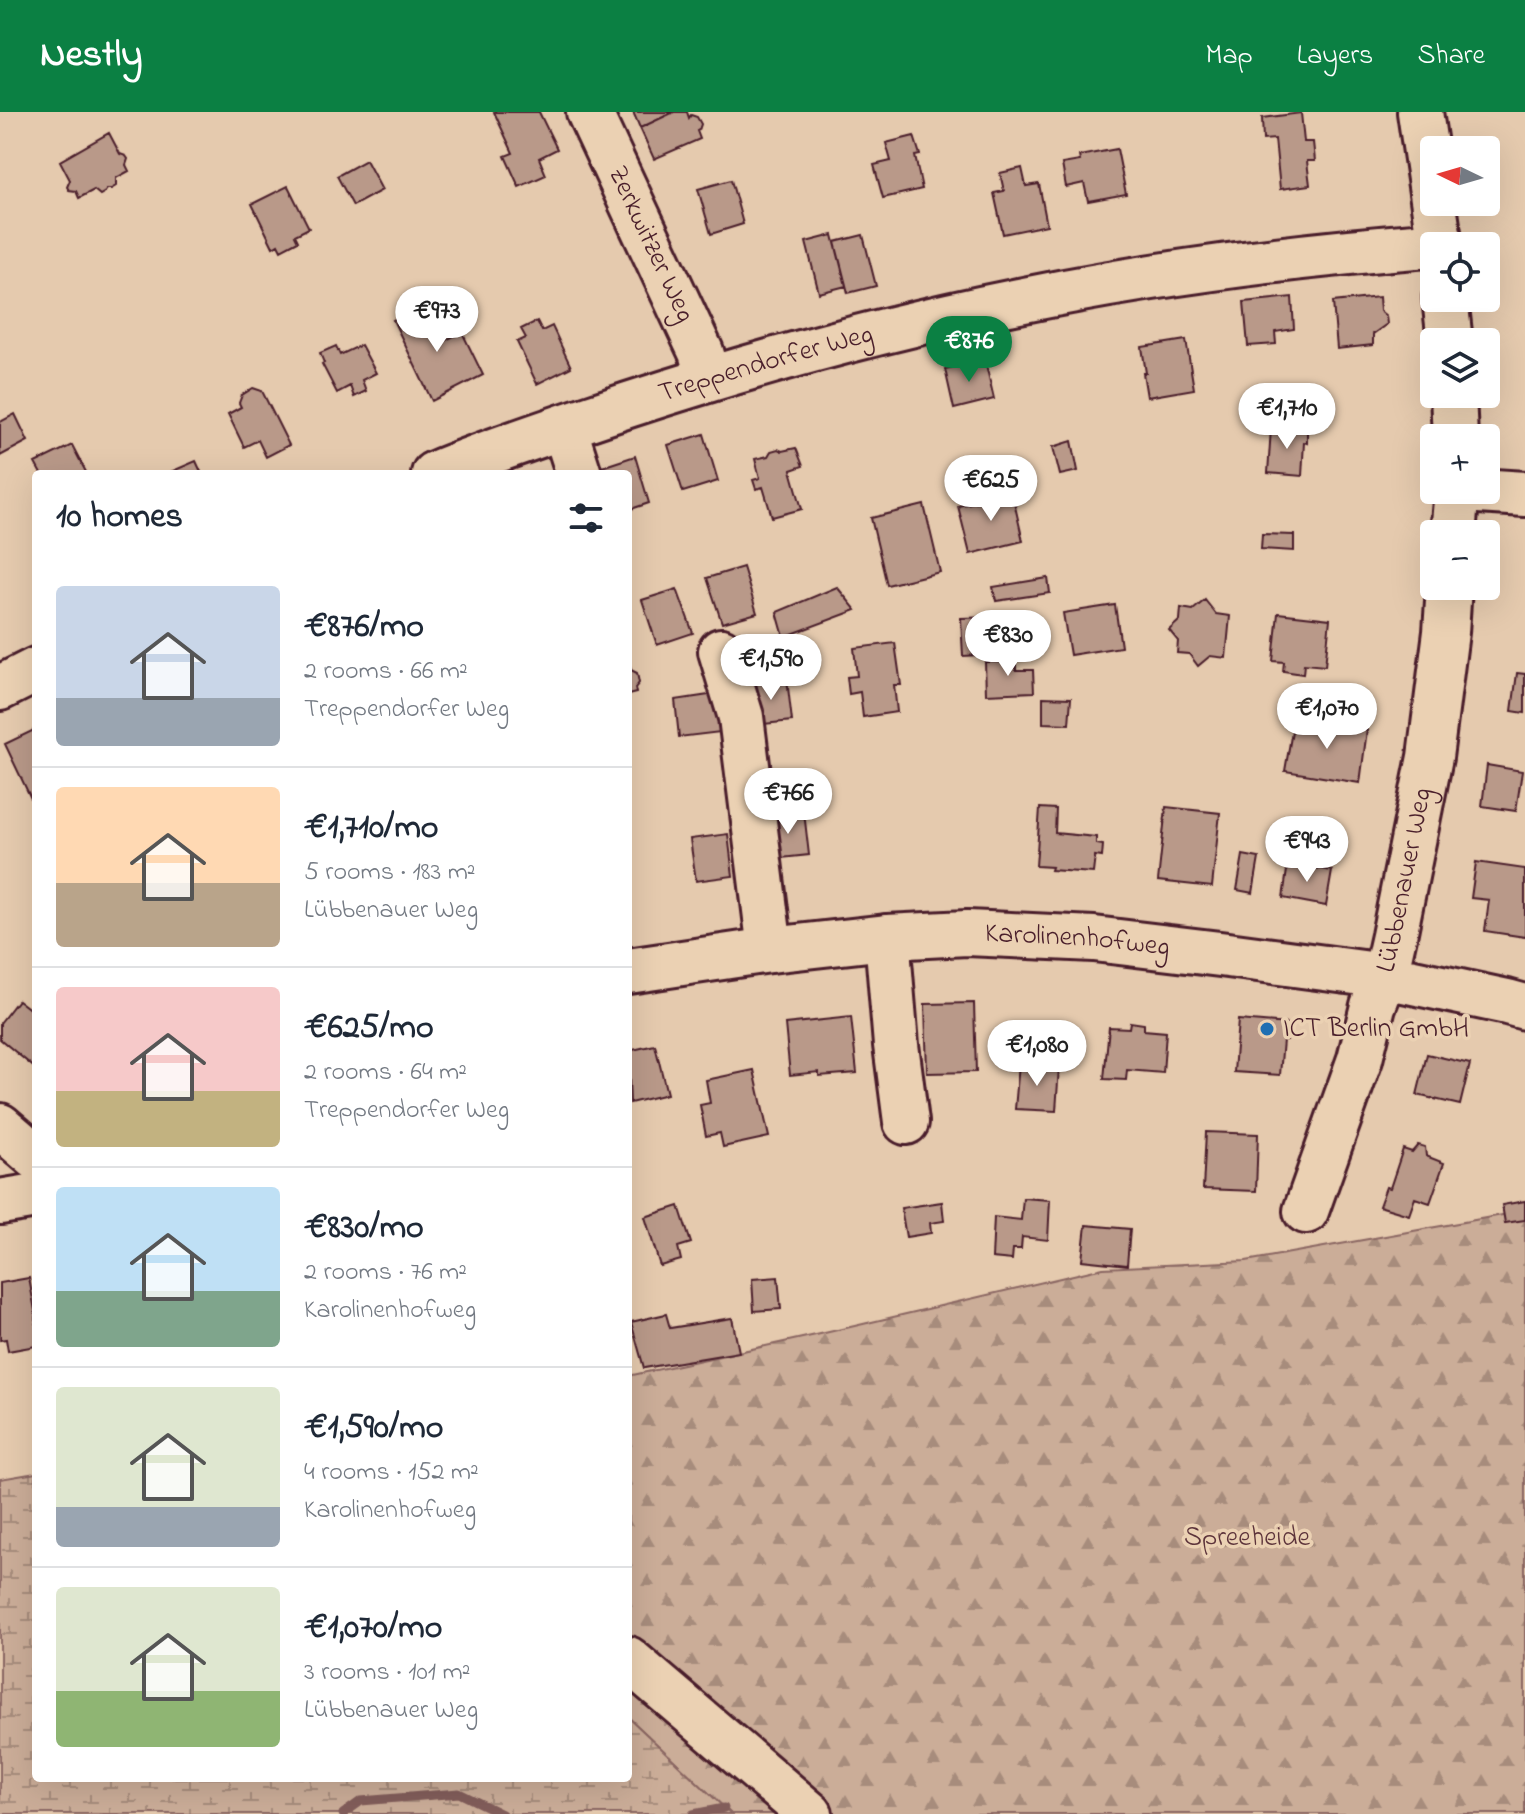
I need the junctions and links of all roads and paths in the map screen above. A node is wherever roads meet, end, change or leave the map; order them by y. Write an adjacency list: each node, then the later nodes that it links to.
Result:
1 (589, 112): 5 (street, Zerkwitzer Weg)
2 (1420, 112): 3 (street)
3 (1438, 232)
4 (1420, 247): 5 (street, Treppendorfer Weg)
5 (709, 379): 6 (street, Treppendorfer Weg)
6 (564, 427): 7 (street, Treppendorfer Weg); 8 (street)
7 (444, 470)
8 (578, 470)
9 (1500, 492): 10 (street)
10 (1525, 494)
11 (1448, 600): 18 (street, Lübbenauer Weg)
12 (721, 651): 16 (street)
13 (32, 672): 14 (street)
14 (0, 688)
15 (887, 937): 16 (street, Karolinenhofweg); 18 (street, Karolinenhofweg); 20 (street)
16 (770, 950): 17 (street, Karolinenhofweg)
17 (632, 970)
18 (1385, 976): 19 (street, Karolinenhofweg); 25 (street, Lübbenauer Weg)
19 (1525, 1007)
20 (906, 1122)
21 (0, 1126): 22 (street)
22 (32, 1154)
23 (32, 1197): 24 (street)
24 (0, 1202)
25 (1306, 1211)
26 (632, 1662): 27 (street)
27 (810, 1814)

